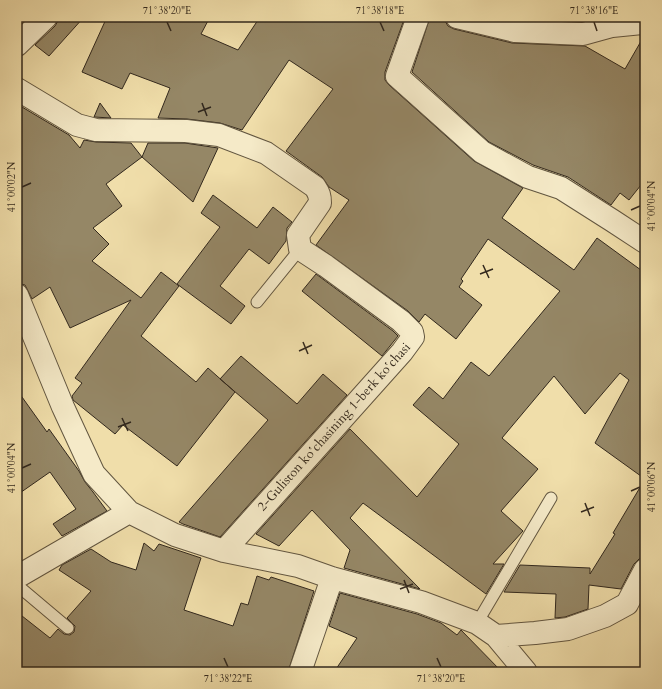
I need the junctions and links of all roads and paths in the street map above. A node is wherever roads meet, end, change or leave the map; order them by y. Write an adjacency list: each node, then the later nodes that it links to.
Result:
1 (46, 17): 5 (street)
2 (418, 17): 7 (street)
3 (457, 17): 4 (street)
4 (645, 24)
5 (17, 45)
6 (17, 89): 8 (street)
7 (645, 242)
8 (300, 248): 10 (lane); 13 (street, 2-Guliston koʻchasining 1-berk koʻchasi)
9 (17, 295): 12 (street)
10 (256, 302)
11 (551, 498): 19 (lane)
12 (129, 512): 13 (street); 15 (street)
13 (224, 551): 16 (street)
14 (645, 570): 18 (street)
15 (17, 577)
16 (332, 578): 19 (street); 22 (street)
17 (17, 585): 20 (lane)
18 (636, 605): 21 (street)
19 (477, 623): 21 (street)
20 (68, 628)
21 (496, 636): 23 (street)
22 (300, 672)
23 (526, 672)

